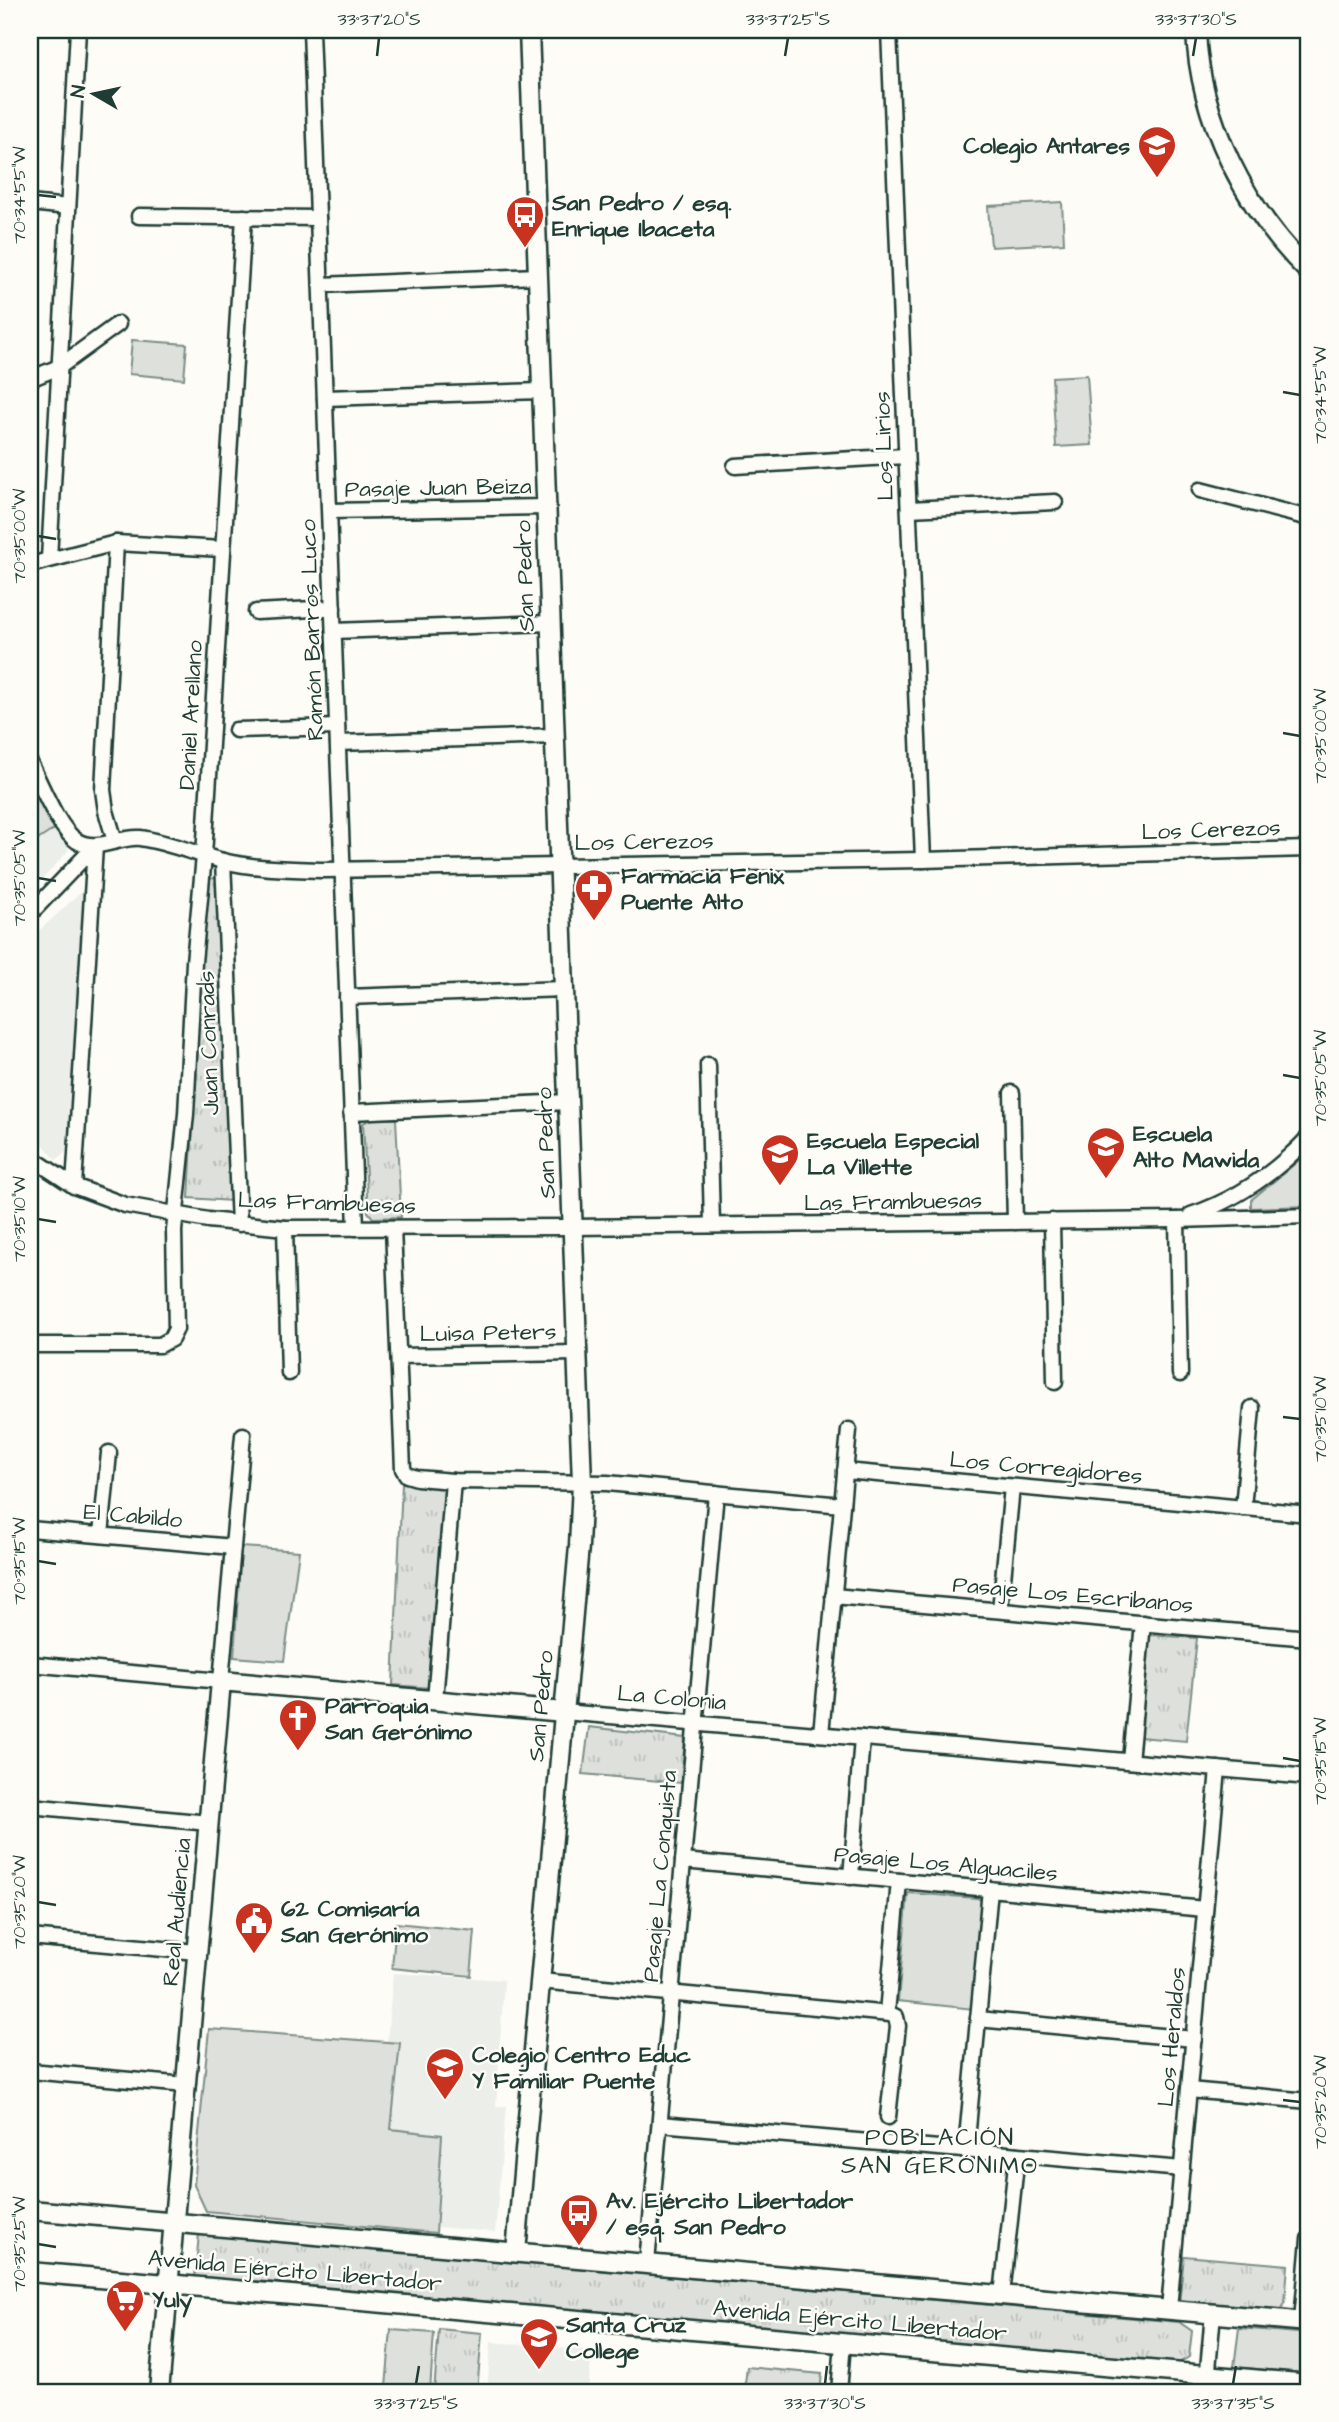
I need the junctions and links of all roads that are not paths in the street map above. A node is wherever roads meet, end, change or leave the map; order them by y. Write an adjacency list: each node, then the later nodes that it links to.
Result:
1 (78, 30): 7 (street)
2 (312, 30): 10 (street, Ramón Barros Luco)
3 (529, 30): 12 (street, San Pedro)
4 (889, 30): 19 (street, Los Lirios)
5 (1196, 30): 11 (street)
6 (30, 203): 7 (street)
7 (68, 207): 15 (street)
8 (139, 216): 9 (street)
9 (244, 217): 10 (street); 28 (street, Daniel Arellano)
10 (318, 218): 13 (street, Ramón Barros Luco)
11 (1309, 272)
12 (538, 276): 13 (street); 17 (street, San Pedro)
13 (321, 285): 18 (street, Ramón Barros Luco)
14 (118, 324): 15 (street)
15 (59, 367): 16 (street); 29 (street)
16 (30, 379)
17 (542, 391): 18 (street); 23 (street, San Pedro)
18 (325, 398): 25 (street, Ramón Barros Luco)
19 (906, 456): 20 (street); 24 (street, Los Lirios)
20 (735, 466)
21 (1200, 490): 26 (street)
22 (1055, 502): 24 (street)
23 (547, 508): 25 (street, Pasaje Juan Beiza); 33 (street, San Pedro)
24 (909, 509): 44 (street, Los Lirios)
25 (330, 511): 31 (street, Ramón Barros Luco)
26 (1309, 518)
27 (116, 543): 28 (street); 29 (street); 40 (street)
28 (222, 549): 43 (street, Daniel Arellano)
29 (49, 559): 30 (street)
30 (30, 565)
31 (333, 608): 32 (street); 34 (street, Ramón Barros Luco)
32 (256, 611)
33 (551, 623): 34 (street); 37 (street, San Pedro)
34 (334, 631): 35 (street, Ramón Barros Luco)
35 (337, 727): 36 (street); 38 (street, Ramón Barros Luco)
36 (236, 730)
37 (555, 736): 38 (street); 46 (street, San Pedro)
38 (338, 743): 47 (street, Ramón Barros Luco)
39 (30, 763): 41 (street)
40 (115, 841): 41 (street, Los Cerezos); 43 (street, Los Cerezos)
41 (95, 846): 48 (street); 57 (street)
42 (1309, 849): 44 (street, Los Cerezos)
43 (204, 856): 45 (street, Los Cerezos); 58 (street, Daniel Arellano)
44 (923, 860): 46 (street, Los Cerezos)
45 (223, 861): 47 (street, Los Cerezos); 63 (street, Juan Conrads)
46 (559, 865): 47 (street, Los Cerezos); 49 (street, San Pedro)
47 (343, 869): 50 (street, Ramón Barros Luco)
48 (30, 914)
49 (564, 989): 50 (street); 53 (street, San Pedro)
50 (347, 997): 54 (street, Ramón Barros Luco)
51 (708, 1065): 64 (street)
52 (1012, 1093): 61 (street)
53 (568, 1102): 54 (street); 65 (street, San Pedro)
54 (351, 1112): 67 (street, Ramón Barros Luco)
55 (1309, 1137): 60 (street)
56 (30, 1157): 57 (street, Las Frambuesas)
57 (74, 1186): 58 (street, Las Frambuesas)
58 (177, 1216): 63 (street, Las Frambuesas); 69 (street, Daniel Arellano)
59 (1309, 1216): 60 (street, Las Frambuesas)
60 (1177, 1220): 62 (street, Las Frambuesas); 73 (street)
61 (1015, 1222): 62 (street, Las Frambuesas); 64 (street, Las Frambuesas)
62 (1052, 1222): 74 (street)
63 (239, 1224): 66 (street, Las Frambuesas)
64 (712, 1225): 65 (street, Las Frambuesas)
65 (573, 1227): 68 (street, Las Frambuesas); 70 (street, San Pedro)
66 (285, 1228): 67 (street, Las Frambuesas); 72 (street)
67 (356, 1228): 68 (street, Las Frambuesas)
68 (393, 1228): 71 (street)
69 (30, 1345)
70 (578, 1353): 71 (street, Luisa Peters); 81 (street, San Pedro)
71 (399, 1356): 80 (street)
72 (289, 1373)
73 (1180, 1374)
74 (1055, 1382)
75 (1252, 1408): 85 (street)
76 (849, 1430): 79 (street)
77 (243, 1435): 89 (street, Real Audiencia)
78 (109, 1453): 88 (street)
79 (845, 1471): 82 (street, Los Corregidores); 84 (street)
80 (453, 1481): 81 (street); 96 (street)
81 (582, 1483): 83 (street); 97 (street, San Pedro)
82 (1012, 1487): 85 (street, Los Corregidores); 91 (street)
83 (716, 1493): 84 (street); 98 (street, Pasaje La Conquista)
84 (842, 1505): 90 (street)
85 (1243, 1508): 86 (street, Los Corregidores)
86 (1309, 1514)
87 (30, 1529): 88 (street, El Cabildo)
88 (101, 1535): 89 (street, El Cabildo)
89 (233, 1547): 95 (street, Real Audiencia)
90 (834, 1596): 91 (street, Pasaje Los Escribanos); 99 (street)
91 (1000, 1610): 92 (street, Pasaje Los Escribanos)
92 (1143, 1623): 93 (street, Pasaje Los Escribanos); 101 (street)
93 (1309, 1638)
94 (30, 1664): 95 (street, La Colonia)
95 (221, 1681): 96 (street, La Colonia); 105 (street, Real Audiencia)
96 (435, 1700): 97 (street, La Colonia)
97 (564, 1712): 98 (street, La Colonia); 113 (street, San Pedro)
98 (696, 1723): 99 (street, La Colonia); 106 (street, Pasaje La Conquista)
99 (821, 1734): 100 (street, La Colonia)
100 (862, 1738): 101 (street, La Colonia); 107 (street)
101 (1130, 1761): 102 (street, La Colonia)
102 (1218, 1769): 103 (street, La Colonia); 110 (street, Los Heraldos)
103 (1309, 1777)
104 (30, 1806): 105 (street)
105 (209, 1824): 112 (street, Real Audiencia)
106 (683, 1861): 107 (street, Pasaje Los Alguaciles); 114 (street, Pasaje La Conquista)
107 (851, 1877): 108 (street, Pasaje Los Alguaciles)
108 (899, 1881): 109 (street, Pasaje Los Alguaciles); 115 (street)
109 (990, 1889): 110 (street, Pasaje Los Alguaciles); 116 (street)
110 (1205, 1909): 117 (street, Los Heraldos)
111 (30, 1937): 112 (street)
112 (197, 1952): 119 (street, Real Audiencia)
113 (540, 1981): 114 (street); 130 (street, San Pedro)
114 (671, 1993): 115 (street); 123 (street, Pasaje La Conquista)
115 (887, 2013): 122 (street)
116 (978, 2019): 117 (street); 124 (street)
117 (1194, 2039): 120 (street, Los Heraldos)
118 (30, 2071): 119 (street)
119 (186, 2085): 128 (street, Real Audiencia)
120 (1189, 2090): 121 (street); 126 (street, Los Heraldos)
121 (1309, 2101)
122 (888, 2117)
123 (660, 2124): 124 (street); 131 (street, Pasaje La Conquista)
124 (966, 2150): 125 (street)
125 (1017, 2155): 126 (street); 134 (street)
126 (1182, 2169): 135 (street, Los Heraldos)
127 (30, 2210): 128 (street, Avenida Ejército Libertador)
128 (174, 2222): 130 (street, Avenida Ejército Libertador); 133 (street, Real Audiencia)
129 (1309, 2239): 137 (street)
130 (516, 2252): 131 (street, Avenida Ejército Libertador)
131 (647, 2263): 134 (street, Avenida Ejército Libertador)
132 (30, 2272): 133 (street, Avenida Ejército Libertador)
133 (169, 2284): 138 (street, Avenida Ejército Libertador); 141 (street, Real Audiencia)
134 (1002, 2295): 135 (street, Avenida Ejército Libertador)
135 (1169, 2309): 136 (street, Avenida Ejército Libertador)
136 (1213, 2313): 137 (street, Avenida Ejército Libertador); 139 (street)
137 (1306, 2321)
138 (843, 2343): 139 (street, Avenida Ejército Libertador); 142 (street)
139 (1206, 2384): 140 (street, Avenida Ejército Libertador)
140 (1309, 2384)
141 (159, 2392)
142 (839, 2392)

